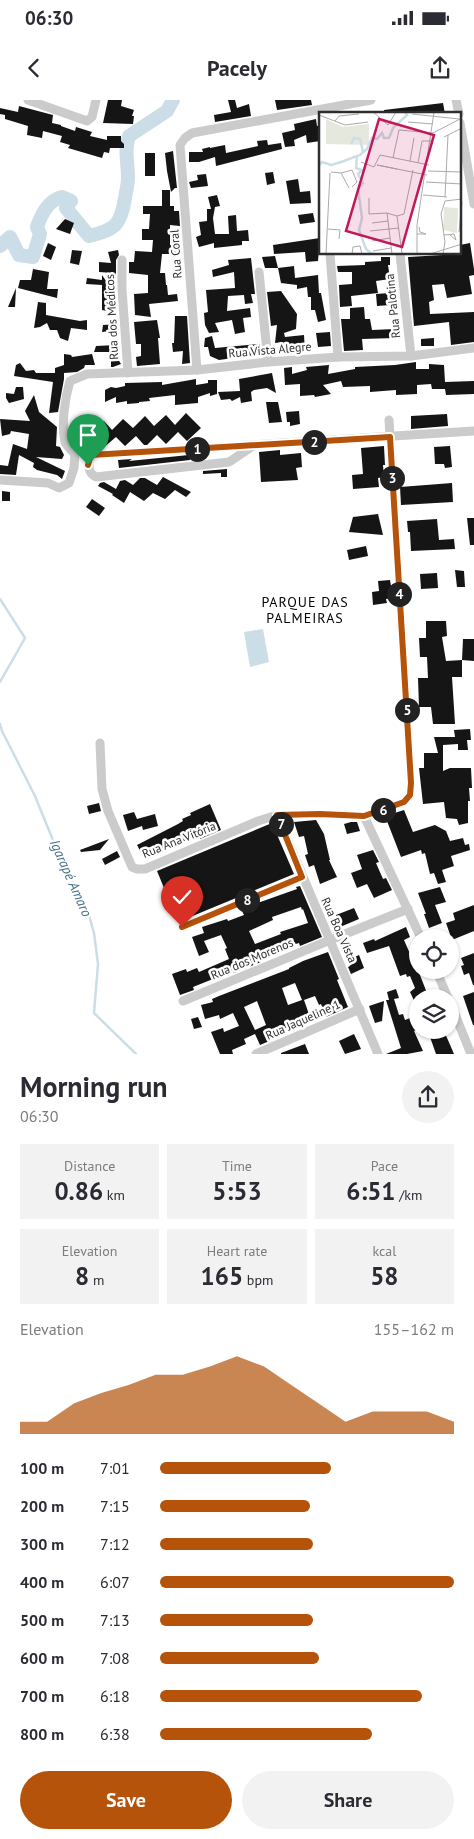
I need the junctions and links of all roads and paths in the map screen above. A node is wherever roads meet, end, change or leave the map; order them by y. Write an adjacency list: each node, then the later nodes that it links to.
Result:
1 (28, 100): 2 (street)
2 (96, 100)
3 (371, 100): 14 (street, Rua Coral)
4 (463, 153): 5 (street)
5 (474, 204)
6 (330, 255): 12 (street)
7 (400, 255): 11 (street, Rua Palotina)
8 (122, 260): 15 (street, Rua dos Médicos)
9 (259, 272): 13 (street)
10 (474, 348): 11 (street, Rua Vista Alegre)
11 (411, 356): 12 (street, Rua Vista Alegre)
12 (338, 358): 13 (street, Rua Vista Alegre)
13 (268, 362): 14 (street, Rua Vista Alegre)
14 (197, 370): 15 (street, Rua Vista Alegre)
15 (128, 373): 20 (street, Rua Vista Alegre)
16 (389, 420): 18 (street)
17 (474, 431): 18 (street)
18 (390, 437): 19 (street); 23 (street)
19 (253, 446): 19 (street)
20 (0, 480)
21 (100, 743): 22 (street, Rua Ana Vitória)
22 (277, 815): 23 (street, Rua Ana Vitória); 24 (street, Rua Boa Vista)
23 (364, 816): 25 (street)
24 (302, 877): 26 (street); 28 (street, Rua Boa Vista)
25 (408, 909): 27 (street); 28 (street, Rua dos Morenos)
26 (182, 927)
27 (417, 929)
28 (330, 940): 29 (street, Rua dos Morenos); 30 (street, Rua Boa Vista)
29 (184, 1001)
30 (360, 1009): 32 (street, Rua Jaqueline 1); 33 (street, Rua Boa Vista)
31 (459, 1024): 34 (street)
32 (256, 1054)
33 (378, 1054)
34 (471, 1054)

